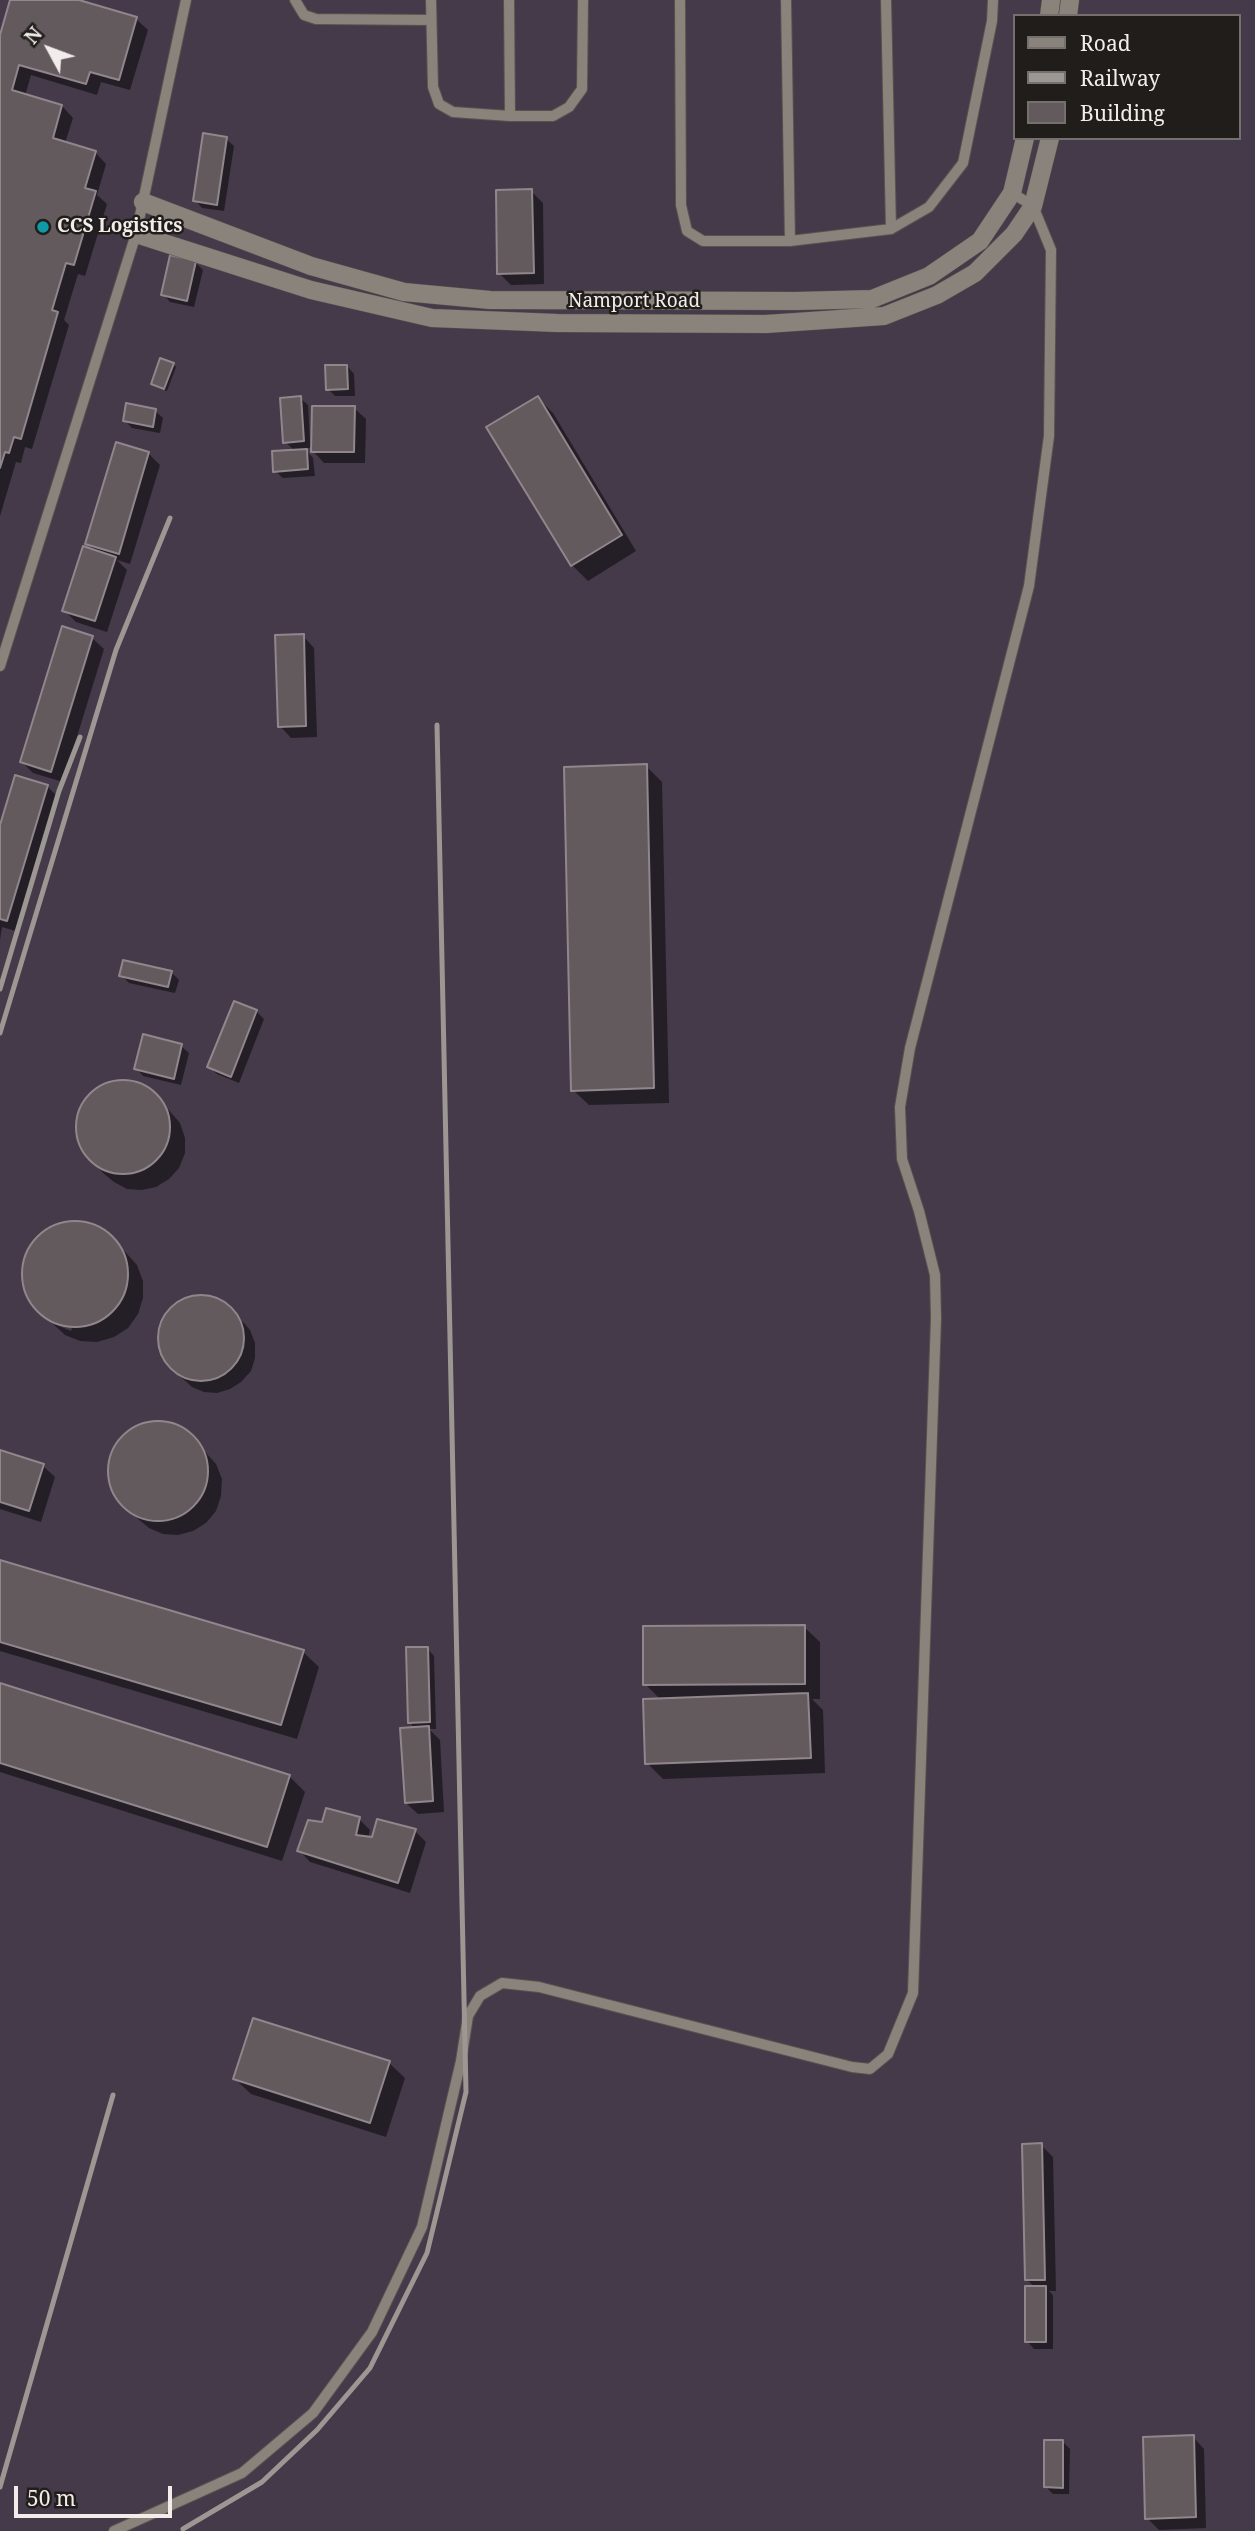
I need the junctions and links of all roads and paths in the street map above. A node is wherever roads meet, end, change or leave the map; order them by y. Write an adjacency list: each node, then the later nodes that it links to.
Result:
1 (186, 0): 15 (lane)
2 (295, 0): 10 (lane)
3 (431, 0): 10 (lane)
4 (509, 0): 11 (lane)
5 (583, 0): 11 (lane)
6 (680, 0): 19 (lane)
7 (786, 0): 19 (lane)
8 (886, 0): 17 (lane)
9 (993, 0): 17 (lane)
10 (431, 20): 11 (lane)
11 (510, 116)
12 (1025, 140): 14 (street)
13 (1050, 140): 16 (street, Namport Road)
14 (1012, 193): 15 (street); 16 (lane)
15 (143, 202): 18 (lane)
16 (1033, 206): 18 (street, Namport Road); 21 (lane)
17 (891, 229): 19 (lane)
18 (136, 234): 20 (lane)
19 (790, 241)
20 (0, 666)
21 (114, 2531)

